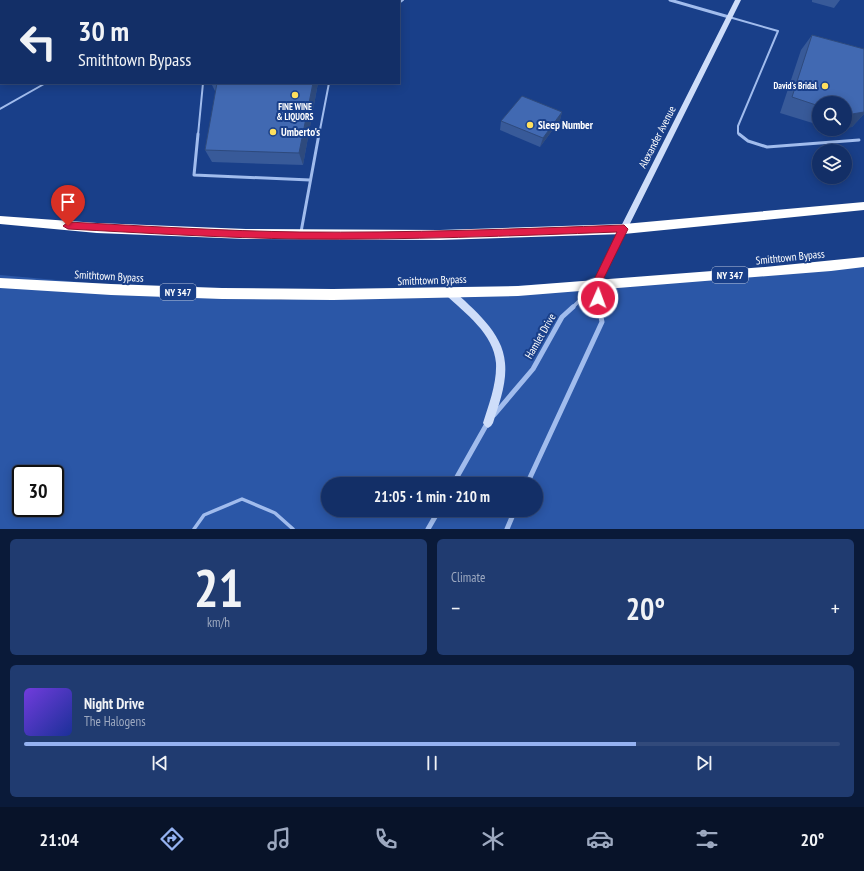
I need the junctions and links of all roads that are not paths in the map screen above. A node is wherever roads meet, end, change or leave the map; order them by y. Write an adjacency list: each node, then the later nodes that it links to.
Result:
1 (670, 0): 3 (street)
2 (738, 0): 3 (street, Alexander Avenue)
3 (729, 17): 8 (lane); 12 (street, Alexander Avenue)
4 (44, 84): 7 (lane)
5 (203, 84): 9 (lane)
6 (329, 84): 9 (lane)
7 (0, 109)
8 (859, 140)
9 (310, 180): 13 (lane)
10 (864, 206): 12 (highway)
11 (0, 220): 13 (highway)
12 (624, 229): 13 (highway); 16 (street, Alexander Avenue)
13 (300, 235)
14 (864, 262): 16 (highway, Smithtown Bypass / NY 347)
15 (0, 283): 17 (highway, Smithtown Bypass / NY 347)
16 (596, 284): 17 (highway, Smithtown Bypass / NY 347); 18 (street, Hamlet Drive); 20 (street)
17 (449, 292): 18 (street)
18 (488, 423): 19 (street, Hamlet Drive)
19 (457, 477)
20 (529, 477)
21 (434, 517): 25 (street)
22 (512, 517): 26 (street)
23 (194, 529): 24 (lane)
24 (293, 529)
25 (428, 529)
26 (507, 529)

